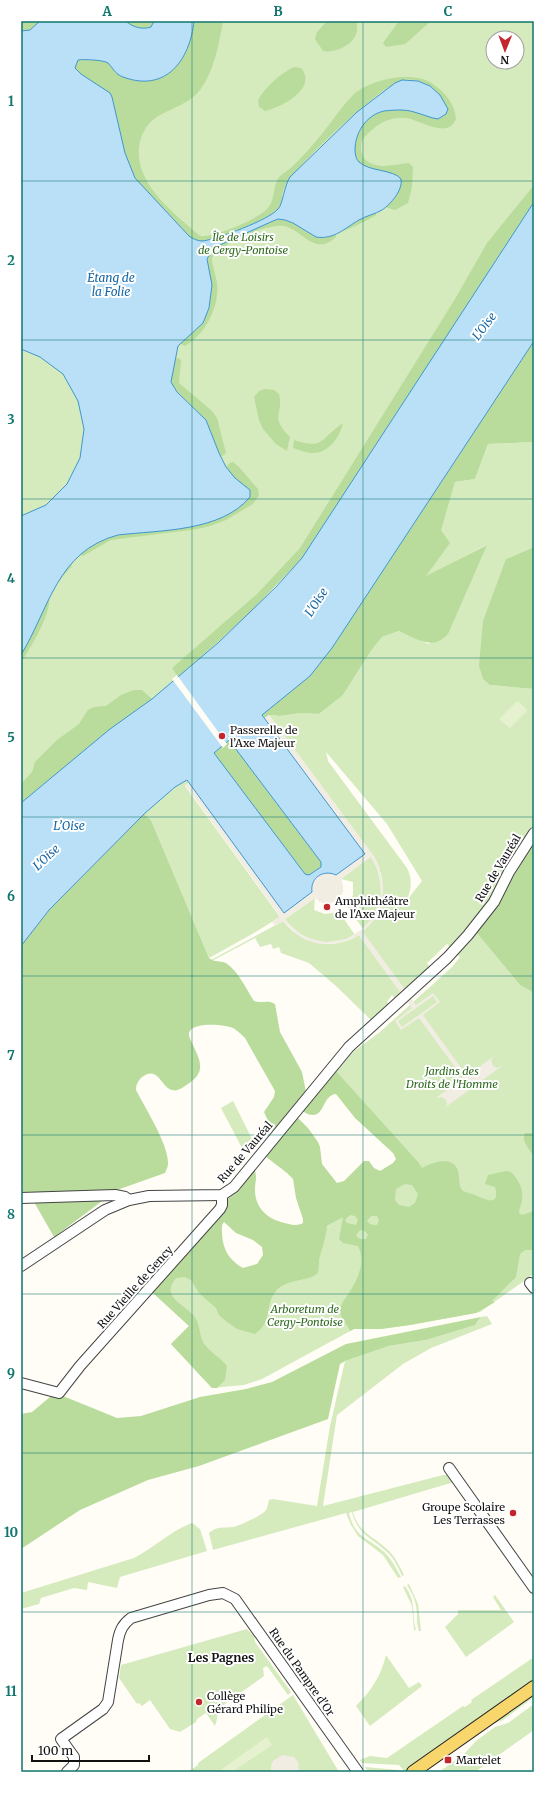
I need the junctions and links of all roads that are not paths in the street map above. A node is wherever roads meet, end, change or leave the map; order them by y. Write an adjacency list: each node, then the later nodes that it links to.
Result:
1 (534, 833): 2 (street, Rue de Vauréal)
2 (222, 1195): 4 (street, Rue de Vauréal); 6 (street, Rue Vieille de Gency)
3 (21, 1198): 4 (street)
4 (129, 1200): 5 (street, Rue de Vauréal)
5 (21, 1266)
6 (21, 1382)
7 (449, 1468): 8 (street)
8 (534, 1588)
9 (534, 1687): 12 (main road)
10 (67, 1772): 11 (street, Rue du Pampre d'Or)
11 (358, 1772)
12 (413, 1772)

